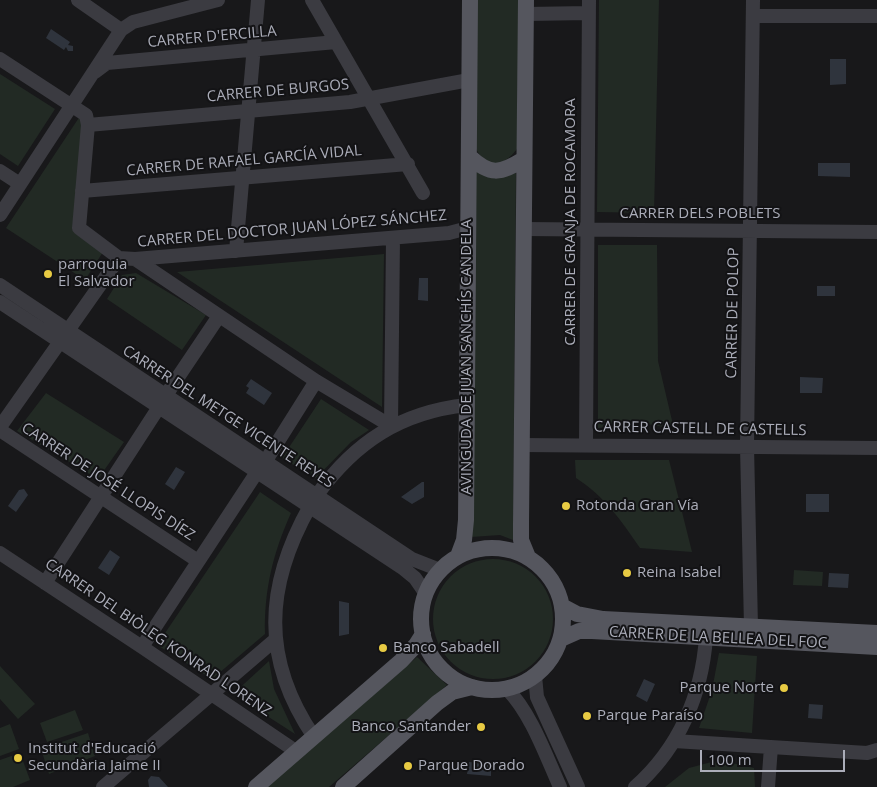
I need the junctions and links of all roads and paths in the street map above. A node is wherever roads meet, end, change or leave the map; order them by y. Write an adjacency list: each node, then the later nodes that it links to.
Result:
1 (78, 0): 11 (street)
2 (218, 0): 11 (street)
3 (258, 0): 13 (street)
4 (312, 0): 12 (street)
5 (470, 0): 16 (main road, AVINGUDA DE JUAN SANCHÍS CANDELA)
6 (753, 0): 9 (street, CARRER DE POLOP)
7 (589, 6): 8 (street); 32 (street, CARRER DE GRANJA DE ROCAMORA)
8 (526, 7): 22 (main road)
9 (753, 16): 10 (street); 33 (street, CARRER DE POLOP)
10 (877, 16)
11 (121, 30): 15 (street)
12 (336, 42): 13 (street, CARRER D'ERCILLA); 17 (street)
13 (254, 49): 15 (street, CARRER D'ERCILLA); 19 (street)
14 (0, 59): 18 (street)
15 (95, 72): 18 (street)
16 (469, 80): 17 (street, CARRER DE BURGOS); 21 (main road, AVINGUDA DE JUAN SANCHÍS CANDELA)
17 (370, 98): 19 (street, CARRER DE BURGOS); 23 (street)
18 (72, 107): 20 (street); 26 (street)
19 (248, 111): 20 (street, CARRER DE BURGOS); 25 (street)
20 (88, 125): 27 (street)
21 (469, 156): 22 (main road); 30 (main road, AVINGUDA DE JUAN SANCHÍS CANDELA)
22 (524, 160): 31 (main road)
23 (408, 164): 25 (street, CARRER DE RAFAEL GARCÍA VIDAL); 28 (street)
24 (0, 172): 26 (street)
25 (242, 177): 27 (street, CARRER DE RAFAEL GARCÍA VIDAL); 36 (street)
26 (20, 184): 29 (street)
27 (82, 191): 37 (street)
28 (424, 193)
29 (0, 215)
30 (468, 228): 35 (street, CARRER DEL DOCTOR JUAN LÓPEZ SÁNCHEZ); 45 (main road, AVINGUDA DE JUAN SANCHÍS CANDELA)
31 (523, 229): 32 (street, CARRER DELS POBLETS); 49 (main road)
32 (588, 229): 33 (street, CARRER DELS POBLETS); 48 (street, CARRER DE GRANJA DE ROCAMORA)
33 (750, 231): 34 (street, CARRER DELS POBLETS); 50 (street, CARRER DE POLOP)
34 (877, 232)
35 (393, 238): 36 (street, CARRER DEL DOCTOR JUAN LÓPEZ SÁNCHEZ); 46 (street)
36 (236, 251): 38 (street, CARRER DEL DOCTOR JUAN LÓPEZ SÁNCHEZ)
37 (119, 258): 38 (street, CARRER DEL DOCTOR JUAN LÓPEZ SÁNCHEZ); 42 (street)
38 (135, 259): 41 (street)
39 (0, 286): 42 (street, CARRER DEL METGE VICENTE REYES)
40 (0, 302): 42 (street, CARRER DEL METGE VICENTE REYES)
41 (219, 316): 43 (street); 44 (street)
42 (64, 337): 44 (street, CARRER DEL METGE VICENTE REYES); 47 (street)
43 (316, 381): 46 (street); 52 (street)
44 (162, 401): 52 (street, CARRER DEL METGE VICENTE REYES); 53 (street)
45 (467, 405): 46 (street); 56 (main road, AVINGUDA DE JUAN SANCHÍS CANDELA)
46 (391, 426): 54 (street)
47 (0, 429): 53 (street, CARRER DE JOSÉ LLOPIS DÍEZ)
48 (586, 444): 49 (street, CARRER CASTELL DE CASTELLS); 50 (street, CARRER CASTELL DE CASTELLS)
49 (522, 445): 57 (main road)
50 (747, 446): 51 (street, CARRER CASTELL DE CASTELLS); 63 (street, CARRER DE POLOP)
51 (877, 448)
52 (261, 467): 54 (street, CARRER DEL METGE VICENTE REYES); 58 (street)
53 (100, 496): 58 (street, CARRER DE JOSÉ LLOPIS DÍEZ); 60 (street)
54 (313, 501): 59 (street, CARRER DEL METGE VICENTE REYES); 61 (street, CARRER DEL METGE VICENTE REYES); 67 (street)
55 (0, 553): 60 (street, CARRER DEL BIÒLEG KONRAD LORENZ)
56 (458, 556): 57 (main road); 59 (main road)
57 (528, 557): 62 (main road)
58 (198, 561): 69 (street)
59 (440, 570): 61 (main road)
60 (45, 582): 69 (street, CARRER DEL BIÒLEG KONRAD LORENZ)
61 (426, 594): 65 (main road)
62 (562, 606): 63 (main road, CARRER DE LA BELLEA DEL FOC); 68 (main road)
63 (751, 626): 64 (main road, CARRER DE LA BELLEA DEL FOC)
64 (877, 633)
65 (423, 634): 72 (main road); 75 (main road)
66 (706, 637): 68 (main road, CARRER DE LA BELLEA DEL FOC); 70 (main road, CARRER DE LA BELLEA DEL FOC); 76 (street)
67 (276, 639): 74 (street); 75 (street)
68 (561, 639): 71 (main road)
69 (142, 646): 74 (street, CARRER DEL BIÒLEG KONRAD LORENZ)
70 (877, 647)
71 (535, 676): 73 (main road); 84 (street)
72 (472, 687): 73 (main road); 80 (main road)
73 (507, 689): 83 (street)
74 (212, 693): 79 (street, CARRER DEL BIÒLEG KONRAD LORENZ); 81 (street)
75 (314, 737): 79 (main road)
76 (674, 741): 77 (street); 85 (street)
77 (771, 747): 78 (street); 86 (street)
78 (877, 750)
79 (296, 752): 82 (main road)
80 (350, 785)
81 (103, 787)
82 (256, 787)
83 (560, 787)
84 (578, 787)
85 (635, 787)
86 (768, 787)

